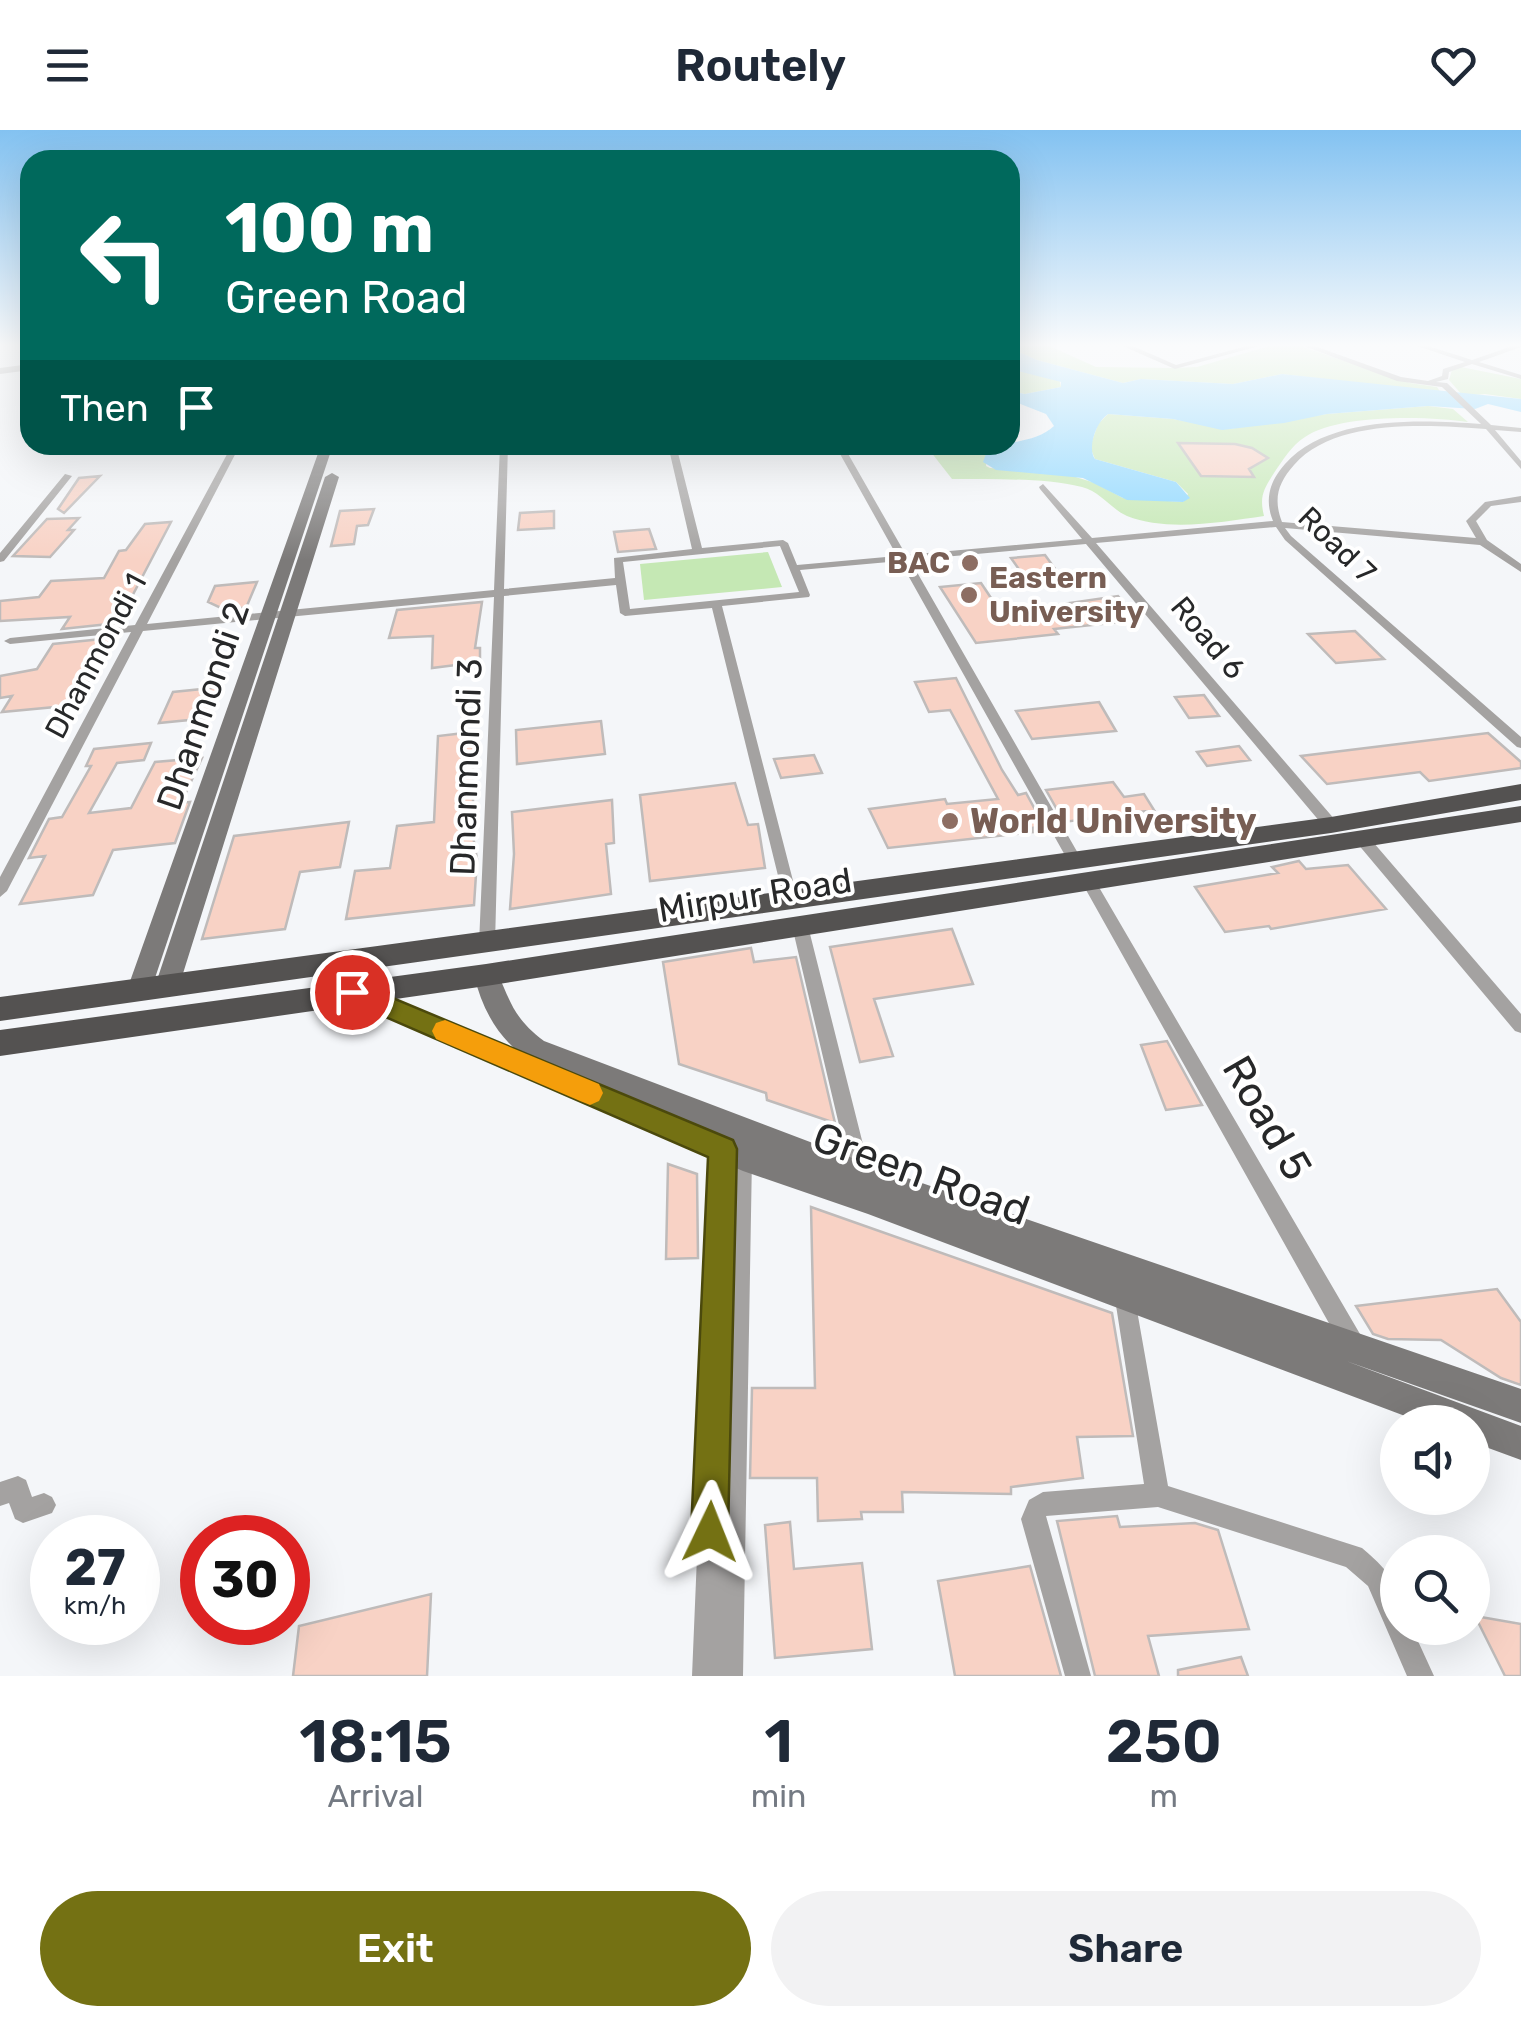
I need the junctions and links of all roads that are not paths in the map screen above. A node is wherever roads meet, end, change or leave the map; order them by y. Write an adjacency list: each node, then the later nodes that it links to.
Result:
1 (1478, 415): 2 (street)
2 (1486, 424): 3 (street, Road 7); 10 (street); 14 (street, Road 7)
3 (1521, 430)
4 (231, 455): 26 (street, Dhanmondi 1)
5 (324, 455): 25 (main road, Dhanmondi 2)
6 (338, 455): 25 (main road, Dhanmondi 2)
7 (504, 455): 23 (street, Dhanmondi 3)
8 (674, 455): 17 (street)
9 (845, 455): 18 (street, Road 5)
10 (1521, 466)
11 (68, 476): 19 (street)
12 (1042, 487): 15 (street, Road 6)
13 (1521, 499): 16 (street)
14 (1276, 524): 15 (street); 16 (street); 28 (street, Road 7)
15 (1087, 539): 18 (street); 31 (street, Road 6)
16 (1483, 542): 21 (street)
17 (698, 552): 20 (street); 22 (street)
18 (902, 556): 20 (street); 33 (street, Road 5)
19 (0, 560)
20 (794, 568): 24 (street)
21 (1521, 569)
22 (621, 581): 23 (street); 24 (street)
23 (498, 592): 25 (street); 36 (street, Dhanmondi 3)
24 (716, 604): 35 (street)
25 (278, 615): 26 (street); 38 (main road, Dhanmondi 2); 39 (main road, Dhanmondi 2)
26 (138, 629): 27 (street); 34 (street, Dhanmondi 1)
27 (10, 642)
28 (1521, 744)
29 (1521, 792): 31 (highway, Mirpur Road)
30 (1521, 814): 32 (highway, Mirpur Road)
31 (1331, 825): 33 (highway, Mirpur Road)
32 (1362, 839): 33 (highway, Mirpur Road); 43 (street)
33 (1082, 871): 35 (highway, Mirpur Road); 49 (street, Road 5)
34 (0, 891)
35 (796, 913): 36 (highway, Mirpur Road); 37 (highway, Mirpur Road); 47 (street)
36 (487, 944): 37 (highway); 38 (highway, Mirpur Road)
37 (486, 975): 40 (highway, Mirpur Road); 47 (main road, Green Road)
38 (168, 983): 39 (highway, Mirpur Road)
39 (140, 987): 41 (highway, Mirpur Road)
40 (352, 992): 42 (highway, Mirpur Road); 46 (main road, Green Road)
41 (0, 1009)
42 (153, 1021): 44 (highway, Mirpur Road); 45 (highway)
43 (1521, 1026)
44 (0, 1043)
45 (0, 1052)
46 (733, 1153): 47 (main road, Green Road); 60 (street); 61 (street)
47 (865, 1188): 48 (main road, Green Road); 49 (main road, Green Road)
48 (1125, 1298): 50 (main road, Green Road); 56 (street)
49 (1354, 1346): 50 (street, Road 5); 52 (main road, Green Road)
50 (1381, 1392): 51 (main road, Green Road)
51 (1417, 1405)
52 (1521, 1406)
53 (1490, 1432): 54 (main road)
54 (1521, 1443)
55 (0, 1494): 57 (street)
56 (1158, 1496): 58 (street); 62 (street)
57 (44, 1505)
58 (1380, 1585)
59 (1406, 1645): 63 (street)
60 (705, 1676)
61 (730, 1676)
62 (1078, 1676)
63 (1420, 1676)

